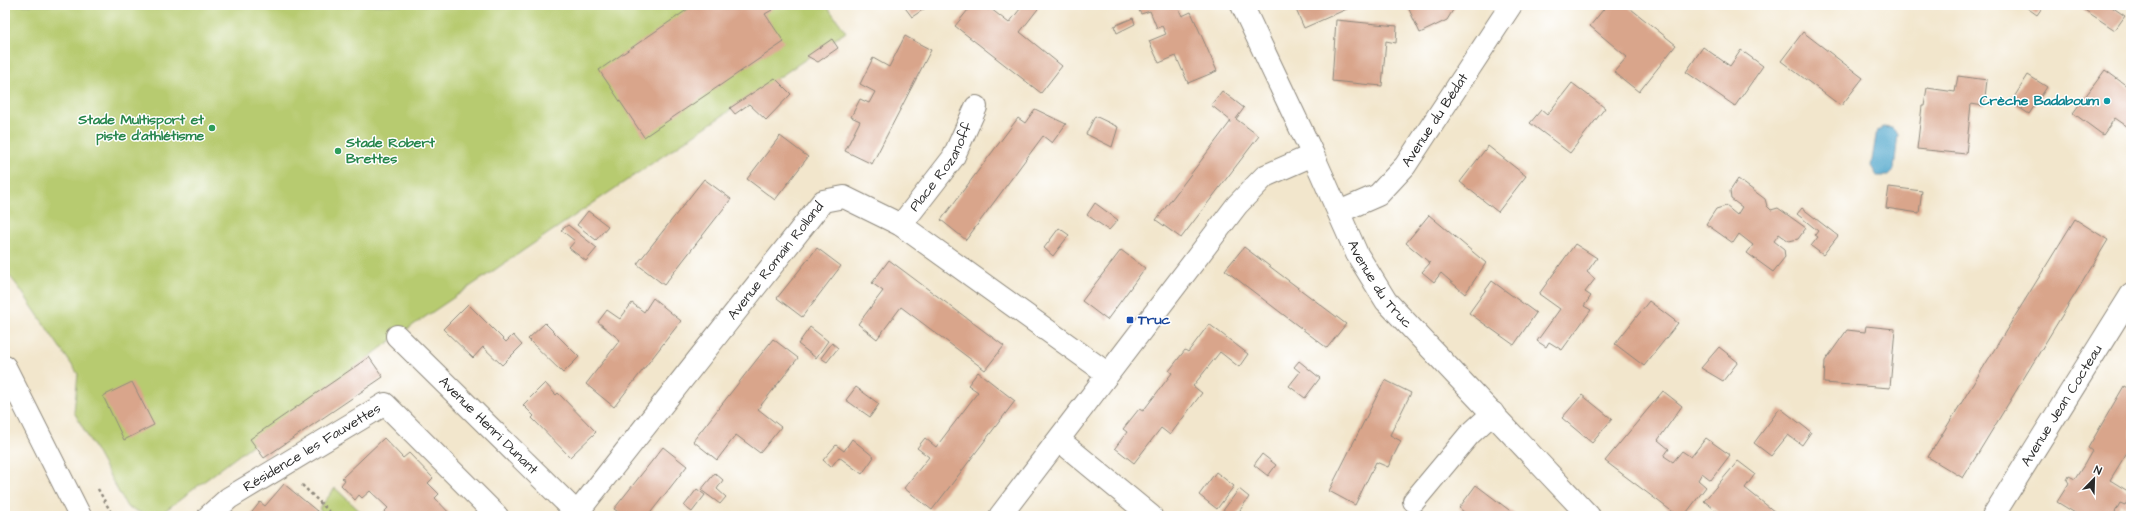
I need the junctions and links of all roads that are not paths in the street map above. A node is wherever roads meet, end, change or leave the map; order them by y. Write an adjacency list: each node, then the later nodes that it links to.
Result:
1 (1242, 5): 4 (street, Avenue du Truc)
2 (1511, 5): 5 (street, Avenue du Bédat)
3 (976, 106): 6 (street, Place Rozanoff)
4 (1313, 155): 5 (street, Avenue du Truc); 10 (street)
5 (1339, 212): 11 (street, Avenue du Truc)
6 (901, 225): 10 (street, Avenue Romain Rolland); 14 (street, Avenue Romain Rolland)
7 (2131, 295): 21 (street, Avenue Jean Cocteau)
8 (397, 336): 14 (street, Avenue Henri Dunant)
9 (5, 367): 15 (street)
10 (1108, 374): 12 (street)
11 (1493, 412): 13 (street); 20 (street, Avenue du Truc)
12 (1059, 440): 18 (street); 19 (street)
13 (1414, 500)
14 (578, 515)
15 (80, 516)
16 (209, 516): 17 (street, Résidence les Fauvettes)
17 (497, 516)
18 (1000, 516)
19 (1151, 516)
20 (1589, 516)
21 (1993, 516)

